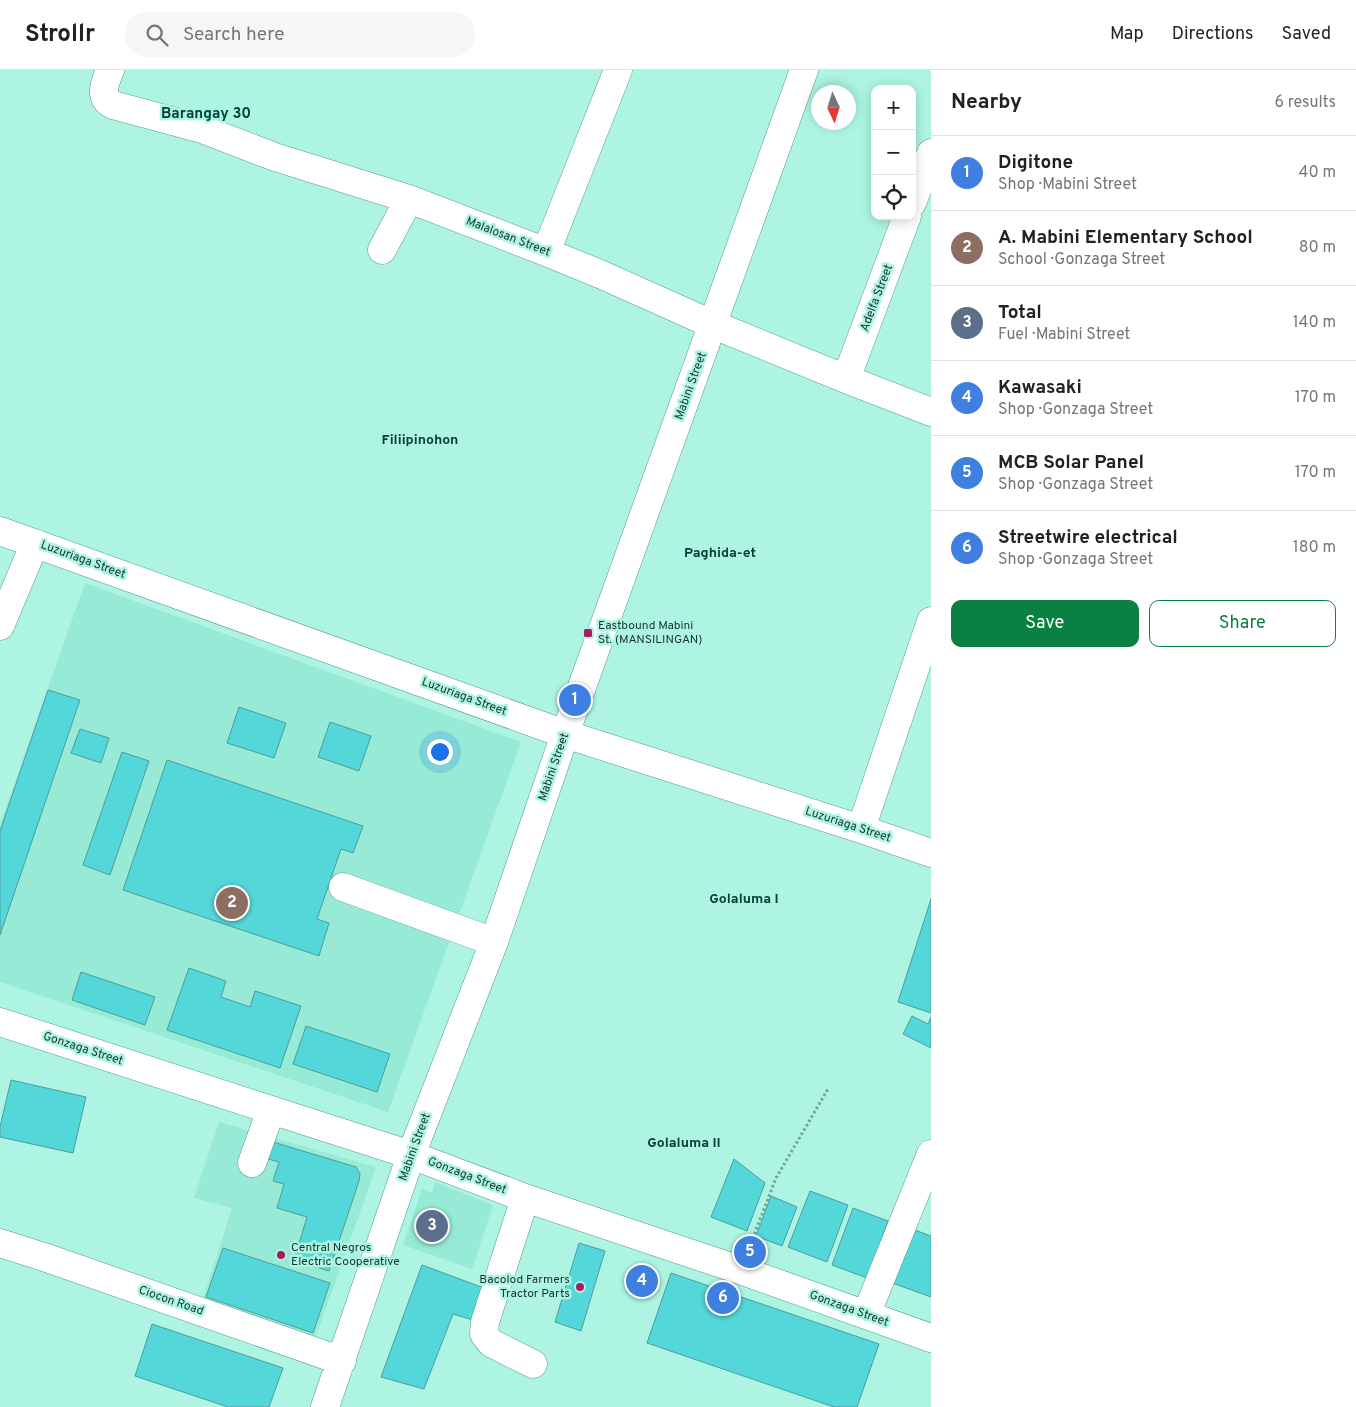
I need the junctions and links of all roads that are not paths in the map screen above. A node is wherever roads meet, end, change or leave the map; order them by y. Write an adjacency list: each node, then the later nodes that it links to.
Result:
1 (110, 70): 6 (street, Malalosan Street)
2 (618, 70): 9 (street)
3 (804, 70): 10 (street, Mabini Street)
4 (931, 153): 5 (street)
5 (916, 192)
6 (410, 199): 8 (street); 9 (street, Malalosan Street)
7 (906, 220): 11 (street, Adelfa Street)
8 (382, 250)
9 (546, 252): 10 (street, Malalosan Street)
10 (714, 324): 11 (street, Malalosan Street); 17 (street, Mabini Street)
11 (846, 379): 12 (street, Malalosan Street)
12 (931, 412)
13 (0, 531): 14 (street, Luzuriaga Street)
14 (35, 543): 16 (street); 17 (street, Luzuriaga Street)
15 (931, 621): 18 (street)
16 (0, 626)
17 (565, 734): 18 (street, Luzuriaga Street); 21 (street, Mabini Street)
18 (861, 829): 19 (street, Luzuriaga Street)
19 (931, 853)
20 (343, 887): 21 (street)
21 (494, 942): 24 (street, Mabini Street)
22 (0, 1022): 23 (street, Gonzaga Street)
23 (271, 1110): 24 (street, Gonzaga Street); 26 (street)
24 (411, 1154): 27 (street, Gonzaga Street); 31 (street, Mabini Street)
25 (931, 1154): 29 (street)
26 (252, 1163)
27 (524, 1198): 29 (street, Gonzaga Street); 32 (street)
28 (0, 1243): 31 (street, Ciocon Road)
29 (866, 1315): 30 (street, Gonzaga Street)
30 (931, 1338)
31 (342, 1361): 33 (street, Mabini Street)
32 (534, 1364)
33 (325, 1407)

